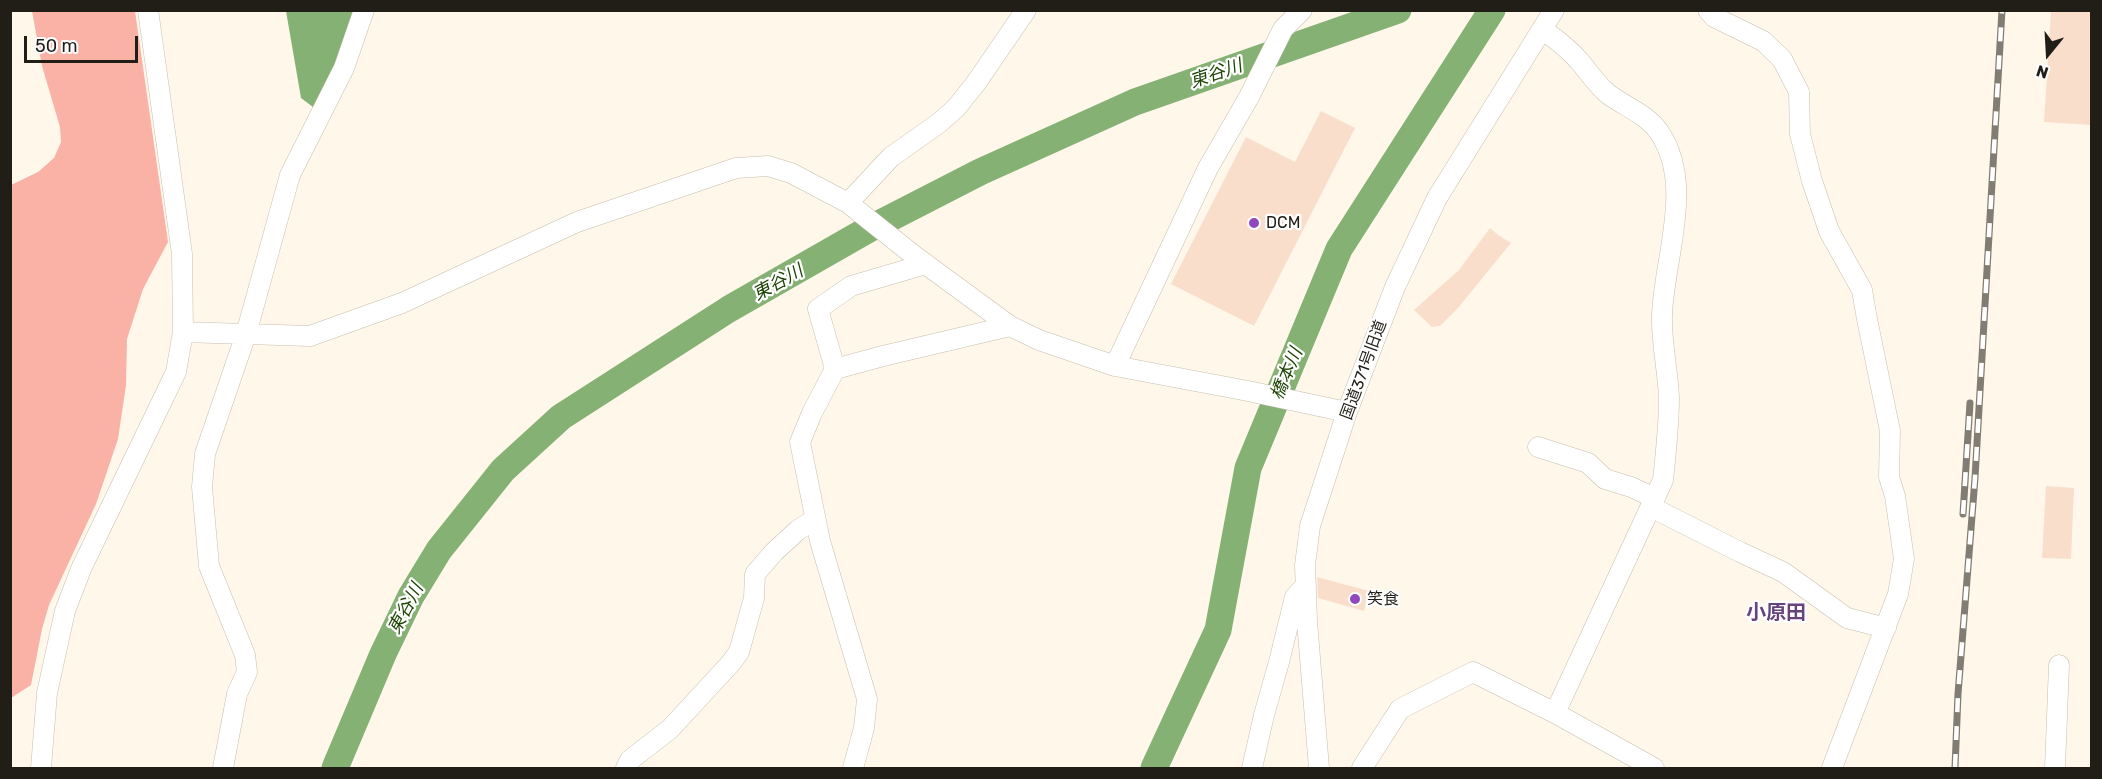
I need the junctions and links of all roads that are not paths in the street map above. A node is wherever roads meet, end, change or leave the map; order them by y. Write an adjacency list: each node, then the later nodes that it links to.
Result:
1 (148, 10): 11 (street)
2 (364, 10): 12 (street)
3 (1026, 10): 8 (street)
4 (1302, 10): 13 (street)
5 (1554, 10): 7 (street, 国道371号旧道)
6 (1708, 10): 20 (street)
7 (1543, 30): 15 (street, 国道371号旧道); 17 (street)
8 (854, 208): 9 (street); 12 (street)
9 (921, 261): 10 (street); 14 (street)
10 (1010, 326): 13 (street); 14 (street)
11 (183, 332): 12 (street); 23 (street)
12 (246, 334): 24 (street)
13 (1115, 366): 15 (street)
14 (835, 369): 18 (street)
15 (1347, 412): 19 (street, 国道371号旧道)
16 (1538, 447): 17 (street)
17 (1653, 503): 20 (street); 22 (street)
18 (815, 519): 25 (street); 26 (street)
19 (1306, 585): 27 (street); 28 (street, 国道371号旧道)
20 (1886, 628): 31 (street)
21 (2059, 665): 32 (street)
22 (1555, 712): 29 (street); 30 (street)
23 (41, 768)
24 (223, 768)
25 (626, 768)
26 (853, 768)
27 (1252, 768)
28 (1319, 768)
29 (1362, 768)
30 (1654, 768)
31 (1832, 768)
32 (2055, 768)

